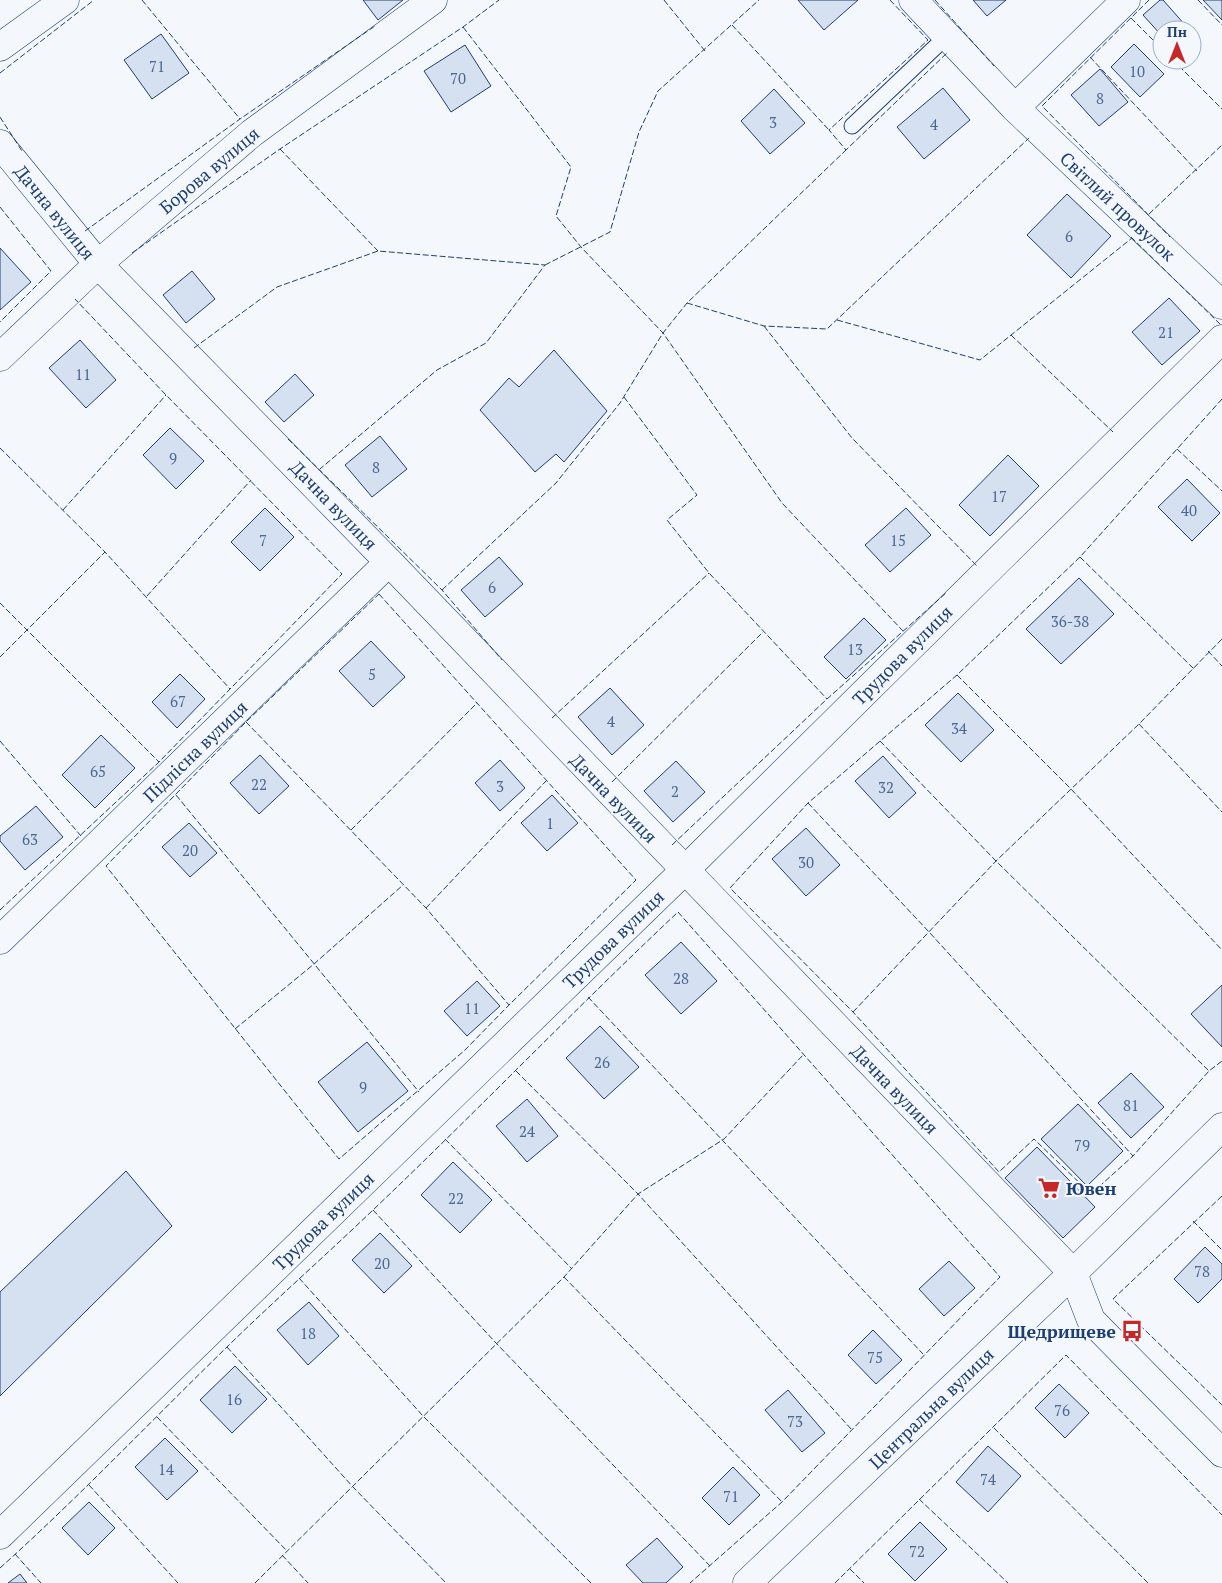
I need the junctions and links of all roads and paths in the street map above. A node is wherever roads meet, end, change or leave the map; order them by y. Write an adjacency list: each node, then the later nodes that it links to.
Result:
1 (65, 0): 6 (street)
2 (433, 0): 10 (street, Борова вулиця)
3 (913, 0): 5 (street, Світлий провулок)
4 (1126, 0): 7 (street)
5 (947, 36): 7 (street, Світлий провулок); 8 (lane)
6 (0, 47)
7 (1015, 108): 11 (street, Світлий провулок)
8 (852, 126)
9 (0, 144): 10 (street, Дачна вулиця)
10 (98, 264): 13 (street, Борова вулиця); 14 (street, Дачна вулиця)
11 (1222, 305)
12 (1222, 339): 15 (street, Трудова вулиця)
13 (0, 357)
14 (389, 562): 15 (street, Дачна вулиця); 16 (street, Підлісна вулиця)
15 (684, 871): 18 (street, Дачна вулиця); 20 (street, Трудова вулиця)
16 (0, 940)
17 (1222, 1127): 18 (street, Центральна вулиця)
18 (1072, 1273): 19 (street, Дачна вулиця); 21 (street, Центральна вулиця)
19 (1222, 1453)
20 (0, 1535)
21 (747, 1583)

